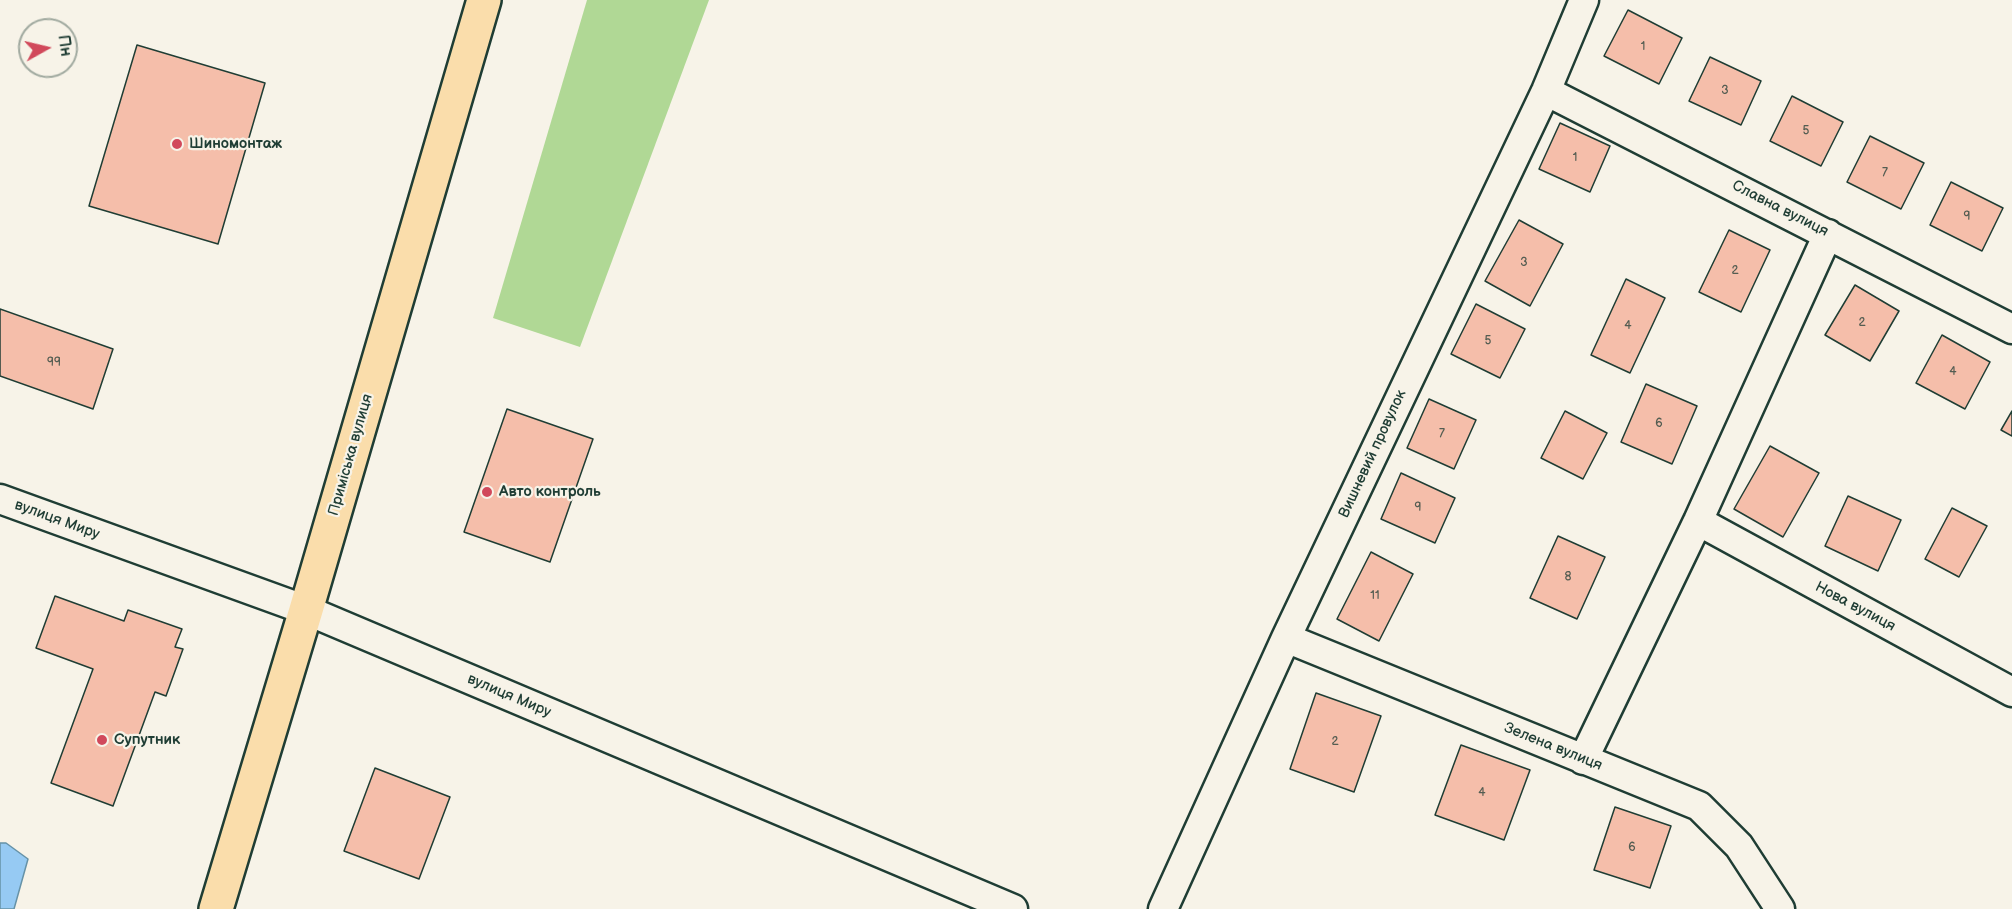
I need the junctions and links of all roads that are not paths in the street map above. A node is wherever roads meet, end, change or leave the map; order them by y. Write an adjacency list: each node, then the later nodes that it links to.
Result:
1 (484, 0): 8 (main road, Приміська вулиця)
2 (1584, 0): 3 (street, Вишневий провулок)
3 (1546, 91): 4 (street, Славна вулиця); 9 (street, Вишневий провулок)
4 (1828, 234): 5 (street, Славна вулиця); 7 (street)
5 (2012, 329)
6 (0, 499): 8 (street, вулиця Миру)
7 (1698, 521): 10 (street, Нова вулиця); 11 (street)
8 (306, 610): 12 (main road, Приміська вулиця); 13 (street, вулиця Миру)
9 (1286, 638): 11 (street, Зелена вулиця); 14 (street, Вишневий провулок)
10 (2012, 692)
11 (1583, 760): 15 (street, Зелена вулиця)
12 (216, 909)
13 (1013, 909)
14 (1163, 909)
15 (1780, 909)

